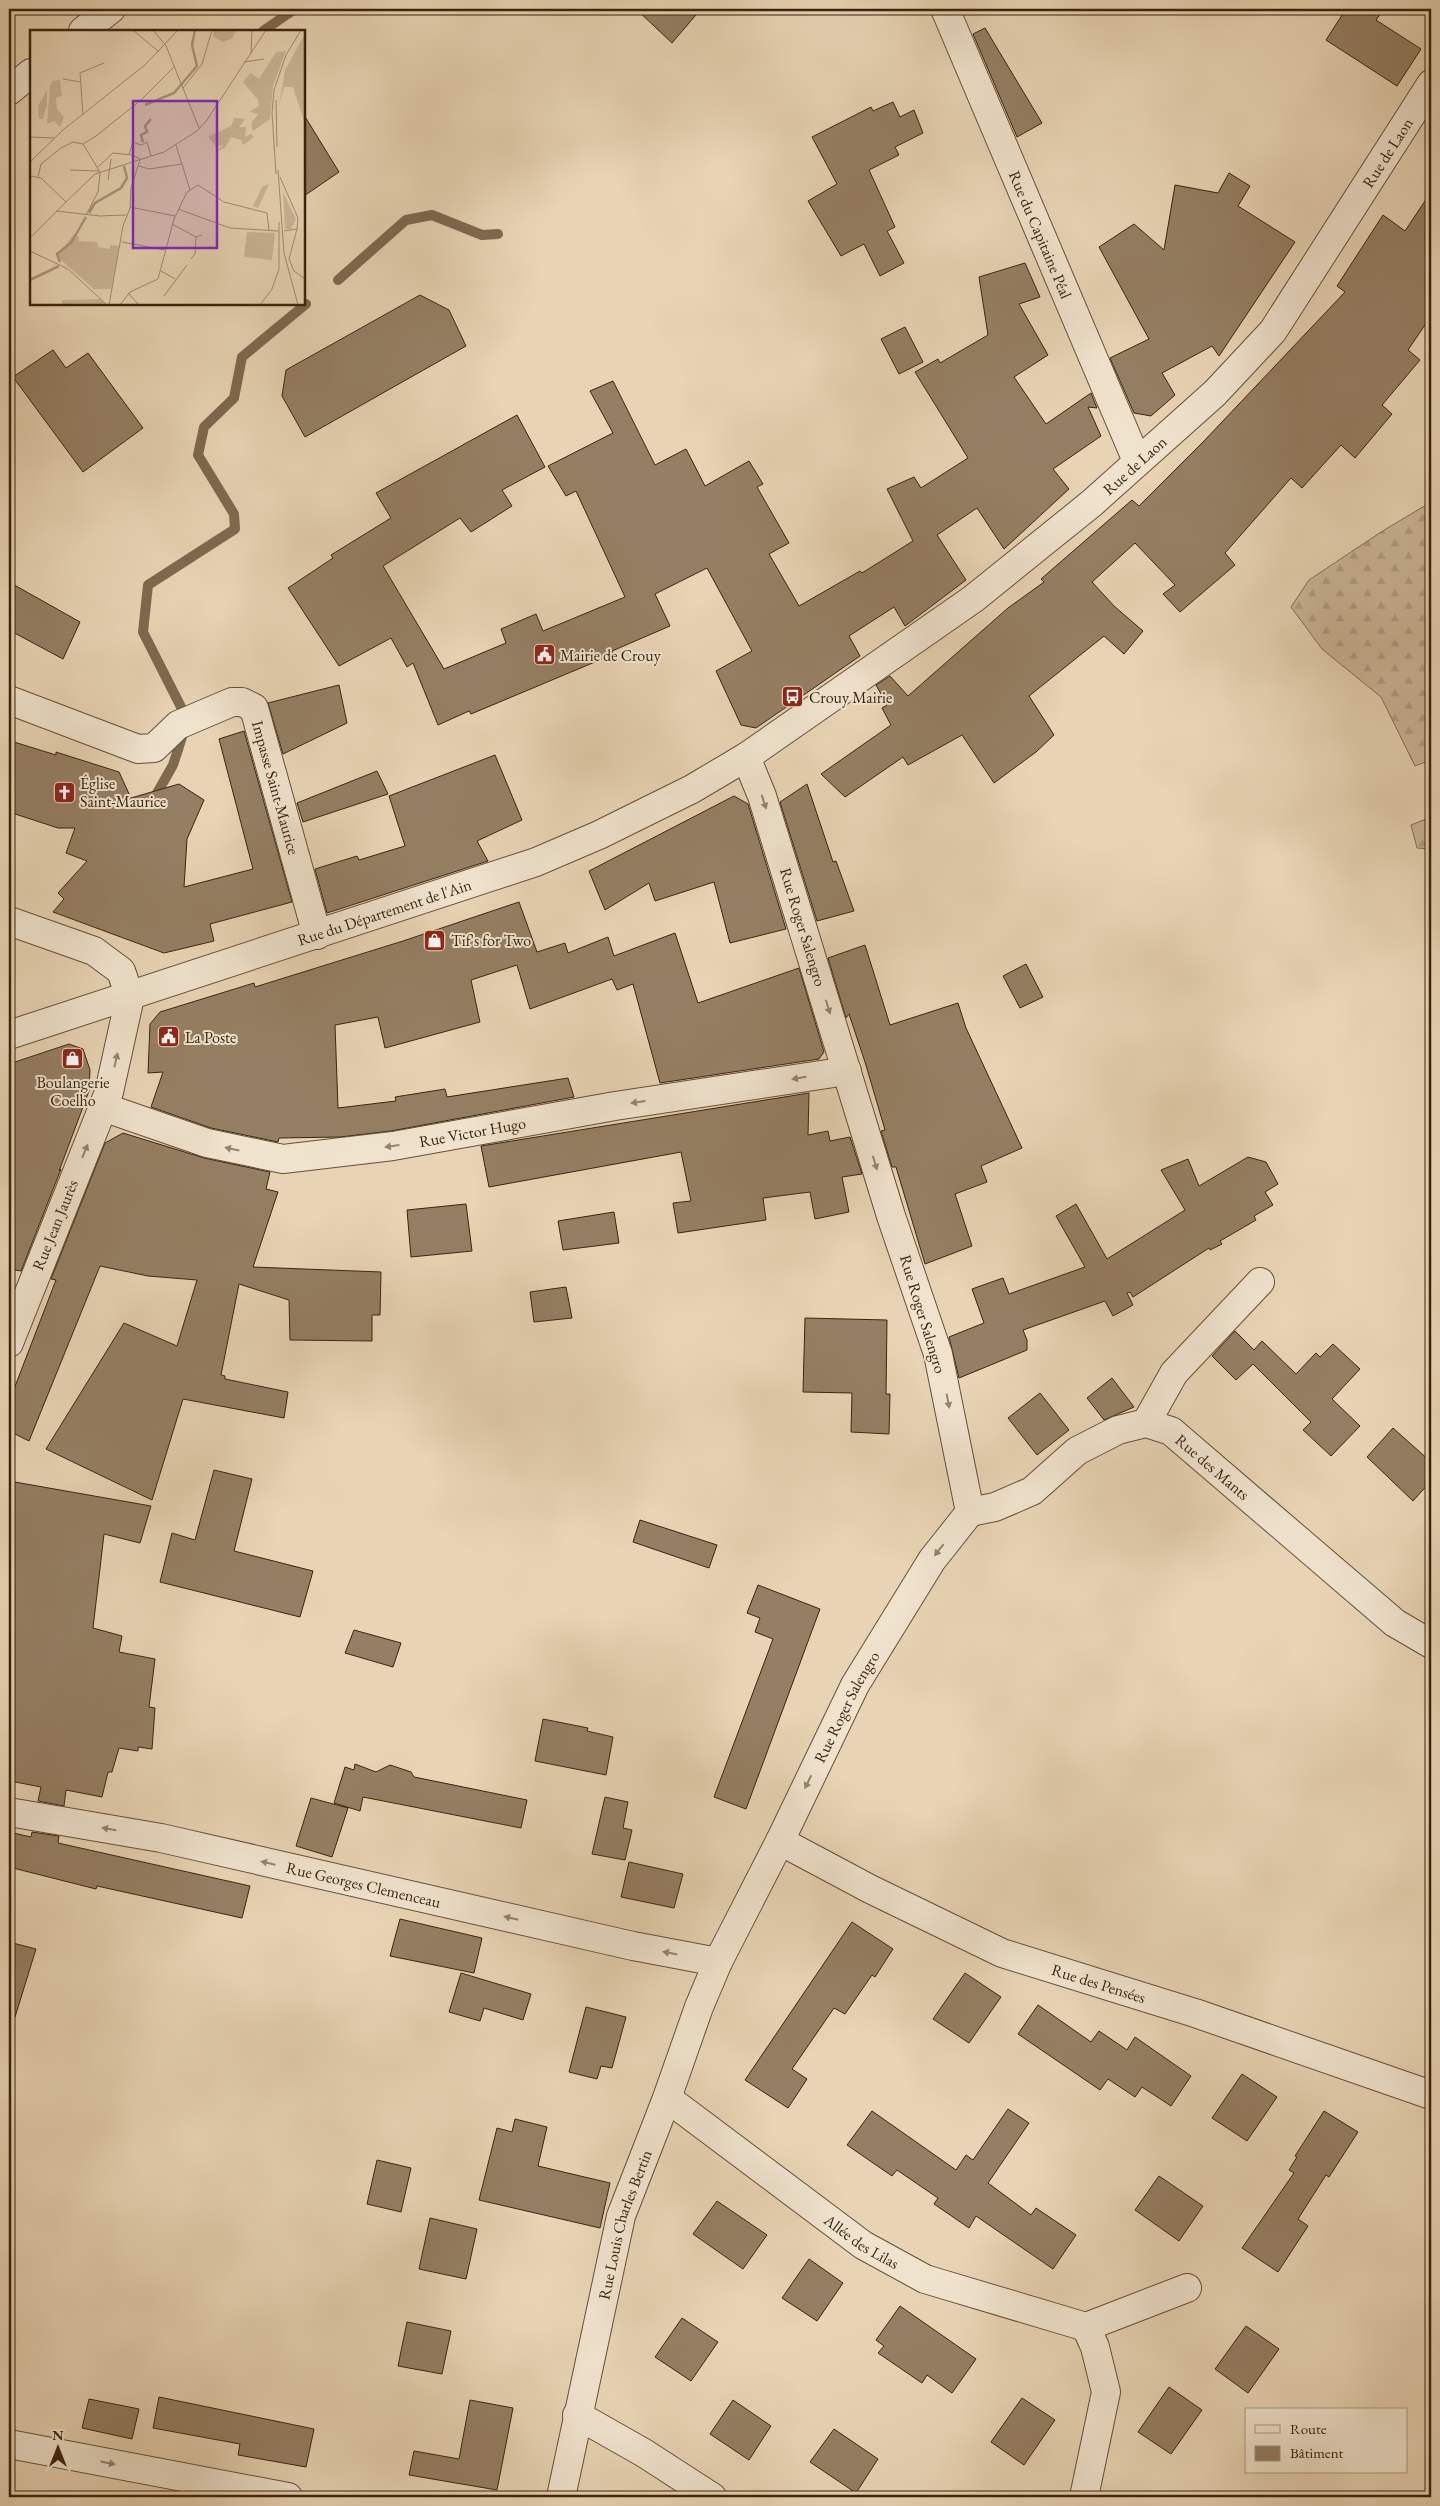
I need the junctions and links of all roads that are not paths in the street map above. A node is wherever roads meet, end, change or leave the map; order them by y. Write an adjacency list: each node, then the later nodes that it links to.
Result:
1 (111, 9): 3 (street)
2 (945, 9): 7 (street, Rue du Capitaine Péal)
3 (84, 30)
4 (30, 74): 6 (street)
5 (1431, 84): 7 (street, Rue de Laon)
6 (9, 91)
7 (1138, 461): 9 (street, Rue de Laon)
8 (9, 700): 11 (street, Impasse Saint-Maurice)
9 (746, 757): 11 (street, Rue du Département de l'Ain); 14 (street, Rue Roger Salengro, one-way to 14)
10 (9, 921): 12 (street)
11 (317, 935): 12 (street, Rue du Département de l'Ain)
12 (130, 997): 13 (street, Rue du Département de l'Ain); 15 (street, Rue Jean Jaurès, one-way to 12)
13 (9, 1035)
14 (847, 1071): 15 (street, Rue Victor Hugo, one-way to 15); 19 (street, Rue Roger Salengro, one-way to 19)
15 (103, 1107): 17 (street, Rue Jean Jaurès, one-way to 15)
16 (1260, 1282): 18 (street)
17 (9, 1343)
18 (1146, 1423): 19 (street); 20 (street, Rue des Mants)
19 (970, 1512): 22 (street, Rue Roger Salengro, one-way to 22)
20 (1431, 1644)
21 (9, 1812): 23 (street, Rue Georges Clemenceau, one-way to 21)
22 (780, 1841): 23 (street, Rue Roger Salengro); 24 (street, Rue des Pensées)
23 (718, 1962): 25 (street, Rue Louis Charles Bertin)
24 (1431, 2095)
25 (667, 2098): 27 (street, Allée des Lilas); 28 (street, Rue Louis Charles Bertin)
26 (1187, 2288): 27 (street)
27 (1086, 2327): 33 (street)
28 (578, 2415): 31 (street, Rue Louis Charles Bertin); 32 (street)
29 (9, 2444): 30 (street, one-way to 30)
30 (288, 2497)
31 (561, 2497)
32 (712, 2497)
33 (1084, 2497)

